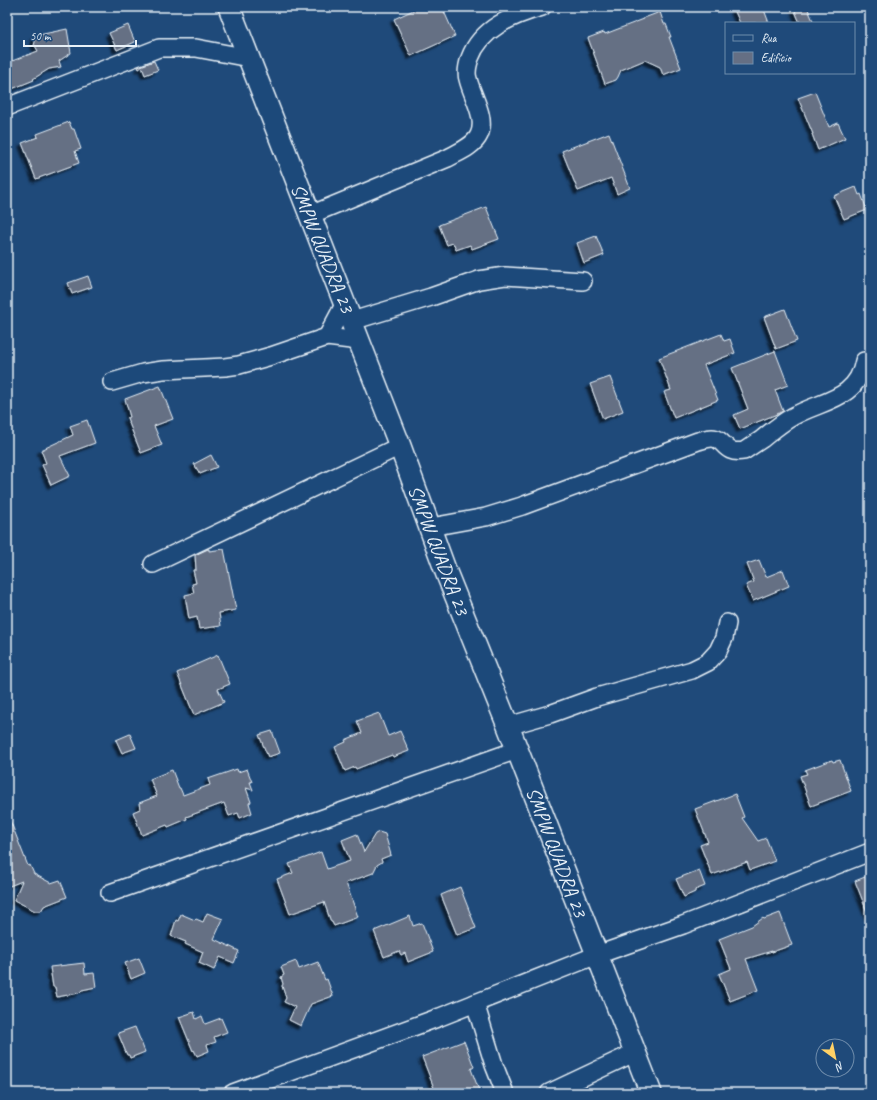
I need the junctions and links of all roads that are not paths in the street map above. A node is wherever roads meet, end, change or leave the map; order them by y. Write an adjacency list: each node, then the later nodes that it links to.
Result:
1 (229, 7): 3 (street, SMPW QUADRA 23)
2 (542, 7): 5 (street)
3 (249, 58): 4 (street); 5 (street, SMPW QUADRA 23)
4 (7, 107)
5 (310, 215): 7 (street, SMPW QUADRA 23)
6 (583, 281): 7 (street)
7 (348, 312): 8 (street); 9 (street, SMPW QUADRA 23)
8 (327, 337): 9 (street); 11 (street)
9 (359, 341): 12 (street, SMPW QUADRA 23)
10 (864, 361): 13 (street)
11 (112, 382)
12 (400, 446): 13 (street, SMPW QUADRA 23); 14 (street)
13 (431, 527): 16 (street, SMPW QUADRA 23)
14 (153, 564)
15 (727, 623): 16 (street)
16 (508, 726): 17 (street, SMPW QUADRA 23)
17 (517, 750): 19 (street); 20 (street, SMPW QUADRA 23)
18 (870, 852): 20 (street)
19 (110, 893)
20 (597, 955): 21 (street); 22 (street, SMPW QUADRA 23)
21 (475, 1003): 23 (street); 24 (street)
22 (636, 1052): 25 (street); 26 (street, SMPW QUADRA 23)
23 (233, 1093)
24 (505, 1093)
25 (549, 1093)
26 (651, 1093)

